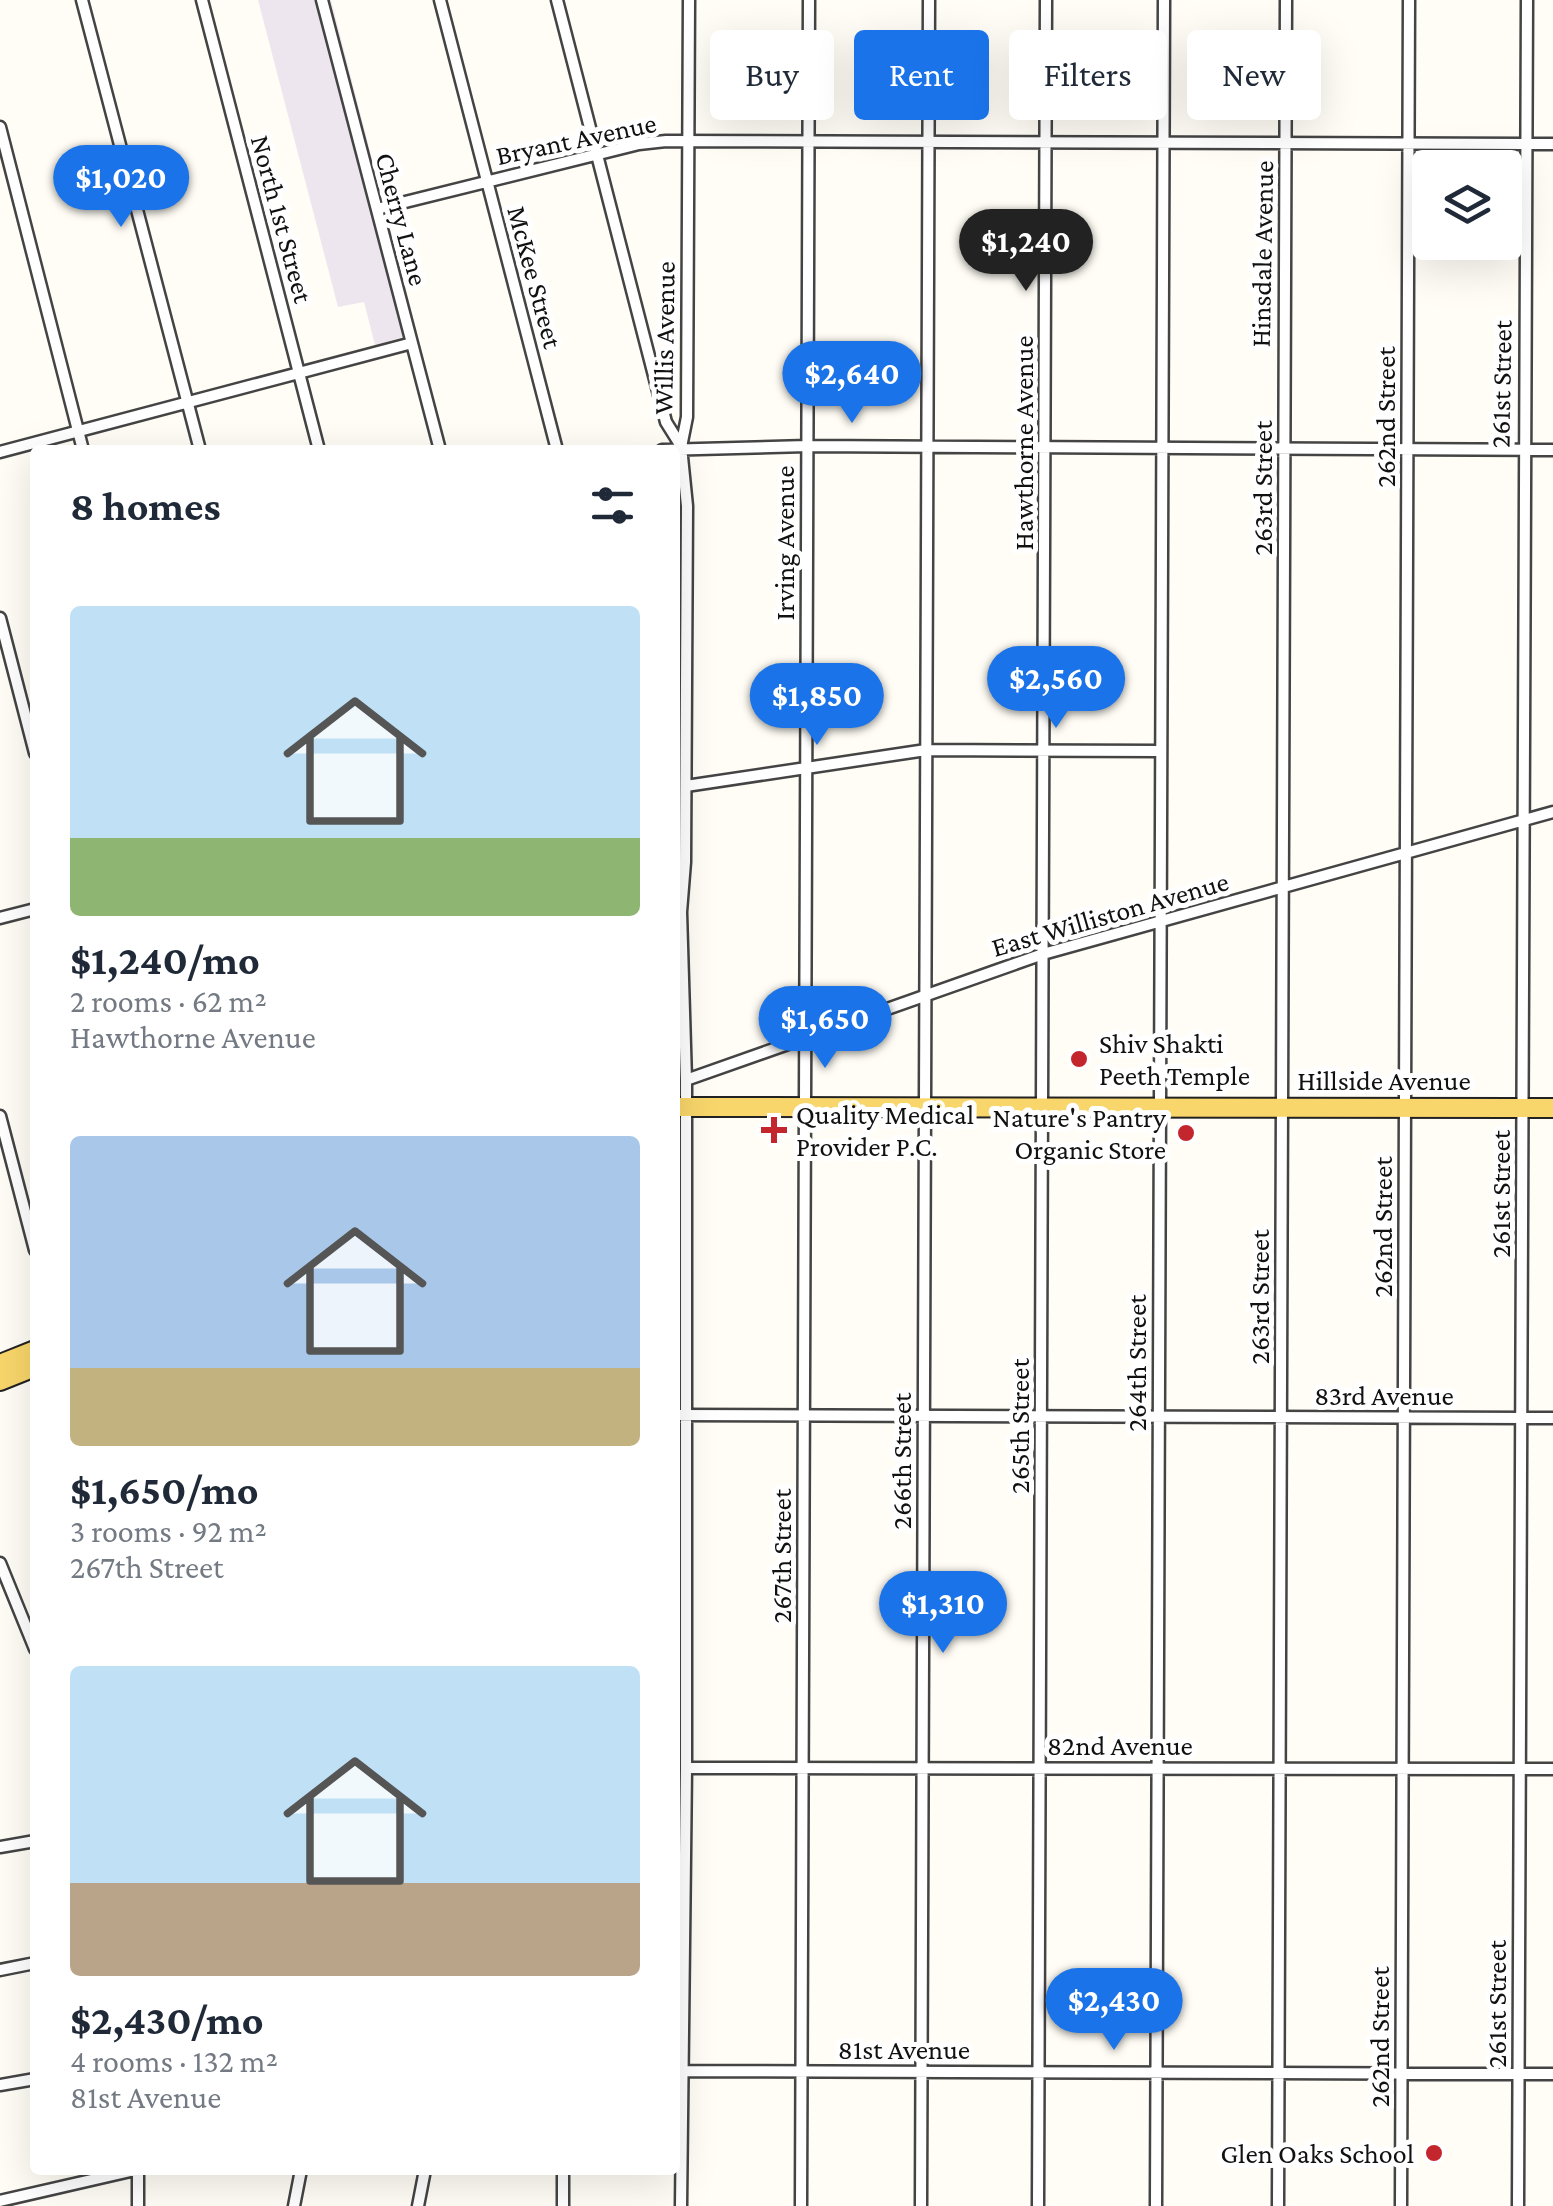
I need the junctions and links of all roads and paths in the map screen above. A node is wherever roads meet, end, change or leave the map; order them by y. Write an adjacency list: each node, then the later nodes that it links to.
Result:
1 (82, 0): 30 (street)
2 (202, 0): 28 (street, North 1st Street)
3 (322, 0): 26 (street, Cherry Lane)
4 (440, 0): 25 (street, McKee Street)
5 (557, 0): 24 (street)
6 (689, 0): 15 (street, Willis Avenue)
7 (809, 0): 16 (street, Irving Avenue)
8 (929, 0): 17 (street, 266th Street)
9 (1046, 0): 18 (street, Hawthorne Avenue)
10 (1164, 0): 19 (street, 264th Street)
11 (1286, 0): 20 (street, Hinsdale Avenue)
12 (1409, 0): 21 (street, 262nd Street)
13 (1527, 0): 22 (street, 261st Street)
14 (0, 127): 31 (street)
15 (688, 141): 16 (street, Bryant Avenue); 24 (street, Bryant Avenue); 37 (street, Willis Avenue)
16 (808, 141): 17 (street, Bryant Avenue); 38 (street, Irving Avenue)
17 (928, 142): 18 (street, Bryant Avenue); 39 (street, 266th Street)
18 (1046, 142): 19 (street, Bryant Avenue); 40 (street, Hawthorne Avenue)
19 (1164, 142): 20 (street, Bryant Avenue); 41 (street, 264th Street)
20 (1286, 142): 21 (street, Bryant Avenue); 29 (street, Hinsdale Avenue)
21 (1408, 143): 22 (street, Bryant Avenue); 43 (street, 262nd Street)
22 (1526, 144): 23 (street, Bryant Avenue); 44 (street, 261st Street)
23 (1553, 144)
24 (597, 154): 25 (street, Bryant Avenue); 37 (street)
25 (487, 181): 26 (street, Bryant Avenue); 36 (street, McKee Street)
26 (376, 209): 27 (street, Cherry Lane)
27 (412, 343): 28 (street); 35 (street, Cherry Lane)
28 (299, 374): 30 (street); 34 (street, North 1st Street)
29 (1284, 389): 42 (street, 263rd Street)
30 (187, 403): 31 (street); 33 (street)
31 (78, 432): 32 (street); 46 (street)
32 (82, 445)
33 (199, 445)
34 (317, 445)
35 (439, 445)
36 (556, 445)
37 (681, 446): 38 (street); 54 (street, Willis Avenue)
38 (807, 446): 39 (street); 53 (street, Irving Avenue)
39 (927, 446): 40 (street); 50 (street, 266th Street)
40 (1045, 447): 41 (street); 48 (street, Hawthorne Avenue)
41 (1162, 448): 42 (street); 52 (street, 264th Street)
42 (1285, 448): 43 (street); 58 (street, 263rd Street)
43 (1407, 449): 44 (street); 57 (street, 262nd Street)
44 (1524, 450): 45 (street); 56 (street, 261st Street)
45 (1553, 450)
46 (0, 452)
47 (0, 618): 49 (street)
48 (1045, 647): 51 (street, 265th Street)
49 (30, 733)
50 (926, 750): 51 (street); 53 (street); 66 (street, 266th Street)
51 (1044, 750): 52 (street); 65 (street, 265th Street)
52 (1162, 751): 64 (street, 264th Street)
53 (806, 770): 54 (street); 59 (street, Irving Avenue)
54 (686, 786): 62 (street, Willis Avenue)
55 (1553, 812): 56 (street, East Williston Avenue)
56 (1523, 821): 57 (street, East Williston Avenue); 76 (street, 261st Street)
57 (1406, 853): 58 (street, East Williston Avenue); 75 (street, 262nd Street)
58 (1284, 888): 64 (street, East Williston Avenue); 74 (street, 263rd Street)
59 (806, 906): 67 (street, 267th Street)
60 (680, 909): 62 (street)
61 (30, 910): 63 (street)
62 (681, 912): 68 (street, Willis Avenue)
63 (0, 918)
64 (1161, 920): 65 (street, East Williston Avenue); 71 (street, 264th Street)
65 (1044, 954): 66 (street, East Williston Avenue); 70 (street, 265th Street)
66 (925, 993): 67 (street, East Williston Avenue); 69 (street, 266th Street)
67 (805, 1034): 68 (street, East Williston Avenue); 73 (street, 267th Street)
68 (686, 1080): 72 (street, Willis Avenue)
69 (925, 1106): 70 (main road, Hillside Avenue); 73 (main road, Hillside Avenue); 86 (street, 266th Street)
70 (1042, 1106): 71 (main road, Hillside Avenue); 87 (street, 265th Street)
71 (1160, 1106): 74 (main road, Hillside Avenue); 88 (street, 264th Street)
72 (680, 1107): 73 (main road, Hillside Avenue)
73 (805, 1107): 85 (street, 267th Street)
74 (1282, 1107): 75 (main road, Hillside Avenue); 89 (street, 263rd Street)
75 (1404, 1108): 76 (main road, Hillside Avenue); 90 (street, 262nd Street)
76 (1522, 1108): 77 (main road, Hillside Avenue); 91 (street, 261st Street)
77 (1553, 1108)
78 (0, 1116): 79 (street)
79 (30, 1231)
80 (30, 1352): 81 (main road)
81 (0, 1364)
82 (30, 1369): 83 (main road)
83 (0, 1380)
84 (680, 1415): 85 (street, 83rd Avenue)
85 (804, 1415): 86 (street, 83rd Avenue); 96 (street, 267th Street)
86 (924, 1416): 87 (street, 83rd Avenue); 97 (street, 266th Street)
87 (1041, 1416): 88 (street, 83rd Avenue); 98 (street, 265th Street)
88 (1158, 1416): 89 (street, 83rd Avenue); 99 (street, 264th Street)
89 (1281, 1417): 90 (street, 83rd Avenue); 101 (street, 263rd Street)
90 (1404, 1417): 91 (street, 83rd Avenue); 102 (street, 262nd Street)
91 (1521, 1418): 92 (street, 83rd Avenue); 103 (street, 261st Street)
92 (1553, 1418)
93 (680, 1465): 100 (street, Willis Avenue)
94 (0, 1563): 95 (street)
95 (30, 1637)
96 (802, 1766): 97 (street, 82nd Avenue); 100 (street, 82nd Avenue); 111 (street, 267th Street)
97 (922, 1766): 98 (street, 82nd Avenue); 112 (street, 266th Street)
98 (1040, 1767): 99 (street, 82nd Avenue); 113 (street, 265th Street)
99 (1158, 1767): 101 (street, 82nd Avenue); 114 (street, 264th Street)
100 (686, 1768): 109 (street, Willis Avenue)
101 (1280, 1768): 102 (street, 82nd Avenue); 115 (street, 263rd Street)
102 (1402, 1768): 103 (street, 82nd Avenue); 116 (street, 262nd Street)
103 (1519, 1769): 104 (street, 82nd Avenue); 117 (street, 261st Street)
104 (1553, 1769)
105 (30, 1842): 106 (street)
106 (0, 1847)
107 (30, 1964): 108 (street)
108 (0, 1970)
109 (680, 1995)
110 (680, 2071): 111 (street, 81st Avenue)
111 (801, 2072): 112 (street, 81st Avenue); 134 (street, 267th Street)
112 (921, 2072): 113 (street, 81st Avenue); 135 (street, 266th Street)
113 (1039, 2072): 114 (street, 81st Avenue); 136 (street, 265th Street)
114 (1156, 2073): 115 (street, 81st Avenue); 137 (street, 264th Street)
115 (1279, 2073): 116 (street, 81st Avenue); 138 (street, 263rd Street)
116 (1401, 2074): 117 (street, 81st Avenue); 139 (street, 262nd Street)
117 (1518, 2074): 118 (street, 81st Avenue); 140 (street, 261st Street)
118 (1553, 2074)
119 (30, 2080): 120 (street)
120 (0, 2085)
121 (118, 2175): 128 (street)
122 (136, 2175): 129 (street)
123 (300, 2175): 130 (street)
124 (425, 2175): 131 (street)
125 (563, 2175): 132 (street)
126 (680, 2175): 133 (street, Willis Avenue)
127 (0, 2201): 128 (street)
128 (23, 2201)
129 (138, 2206)
130 (294, 2206)
131 (418, 2206)
132 (563, 2206)
133 (680, 2206)
134 (800, 2206)
135 (921, 2206)
136 (1038, 2206)
137 (1156, 2206)
138 (1278, 2206)
139 (1400, 2206)
140 (1518, 2206)

